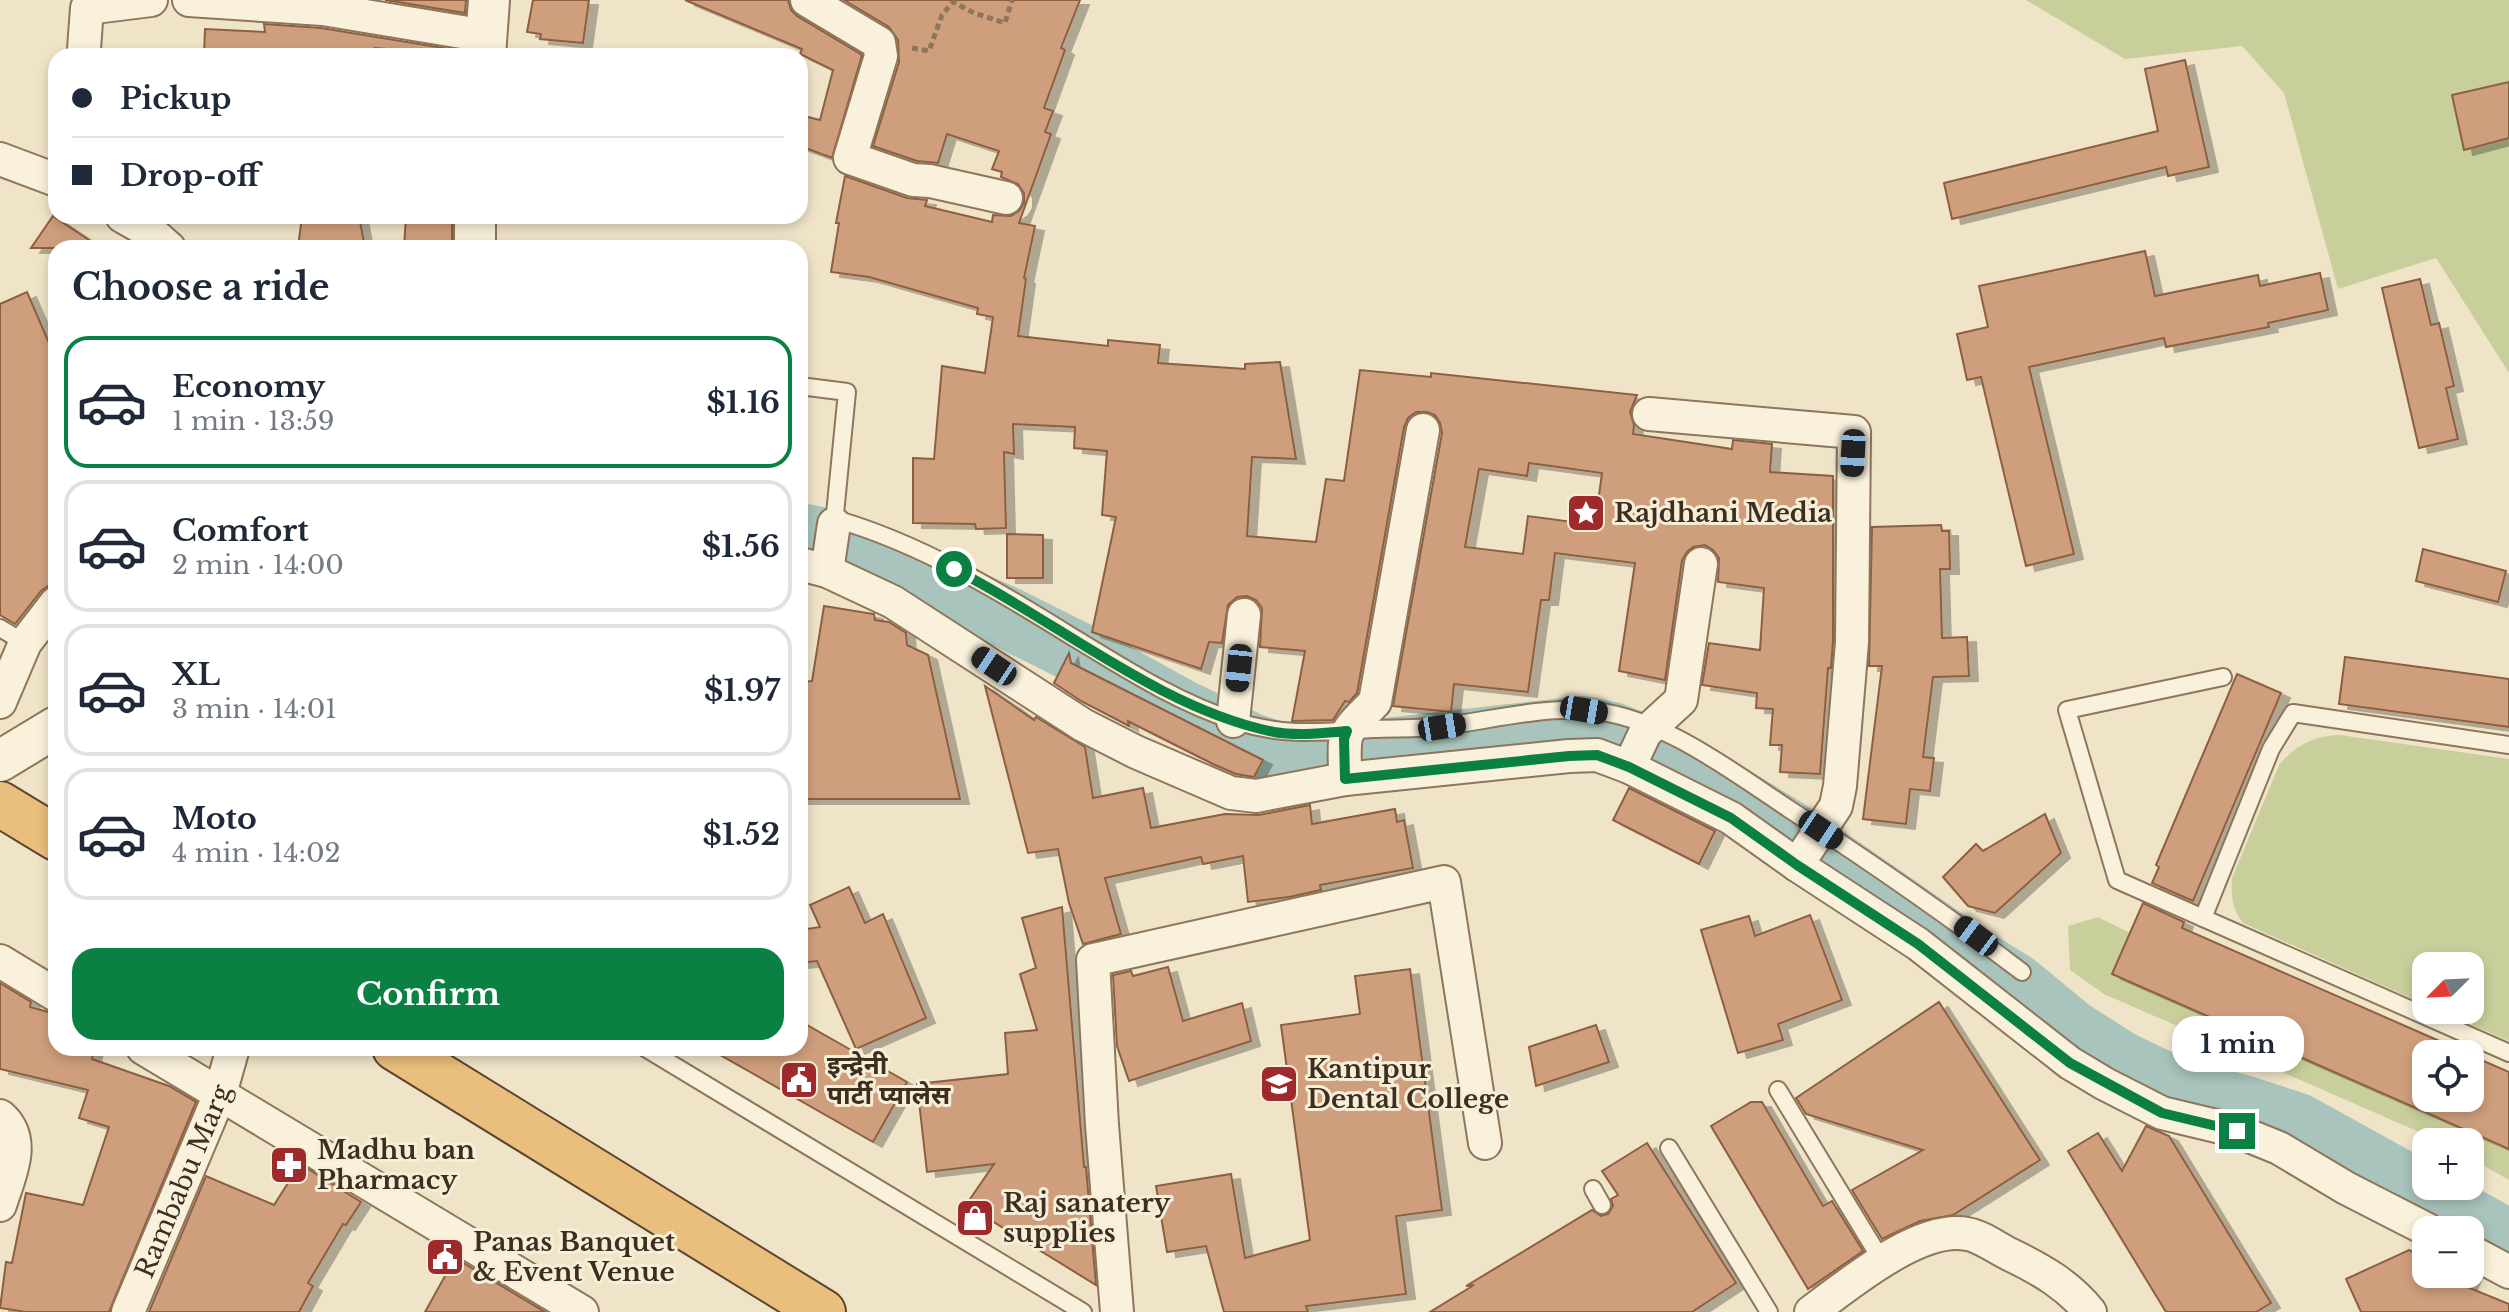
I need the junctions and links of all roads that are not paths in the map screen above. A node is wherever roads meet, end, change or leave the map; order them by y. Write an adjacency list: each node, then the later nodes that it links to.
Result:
1 (151, 0): 5 (street)
2 (189, 0): 4 (street)
3 (807, 0): 8 (street)
4 (487, 31)
5 (84, 48)
6 (0, 159): 7 (street)
7 (48, 177)
8 (1006, 198)
9 (136, 224): 10 (street)
10 (160, 240)
11 (808, 387): 14 (lane)
12 (1649, 414): 30 (street)
13 (1423, 430): 26 (street)
14 (835, 522): 15 (street); 22 (lane)
15 (818, 564): 26 (street)
16 (1701, 564): 25 (street)
17 (48, 609): 19 (street)
18 (1244, 615): 22 (street)
19 (12, 635): 21 (street)
20 (2223, 677): 31 (lane)
21 (0, 702)
22 (1233, 721): 26 (lane)
23 (48, 732): 27 (street)
24 (2509, 745): 31 (lane)
25 (1640, 746): 26 (street); 26 (lane); 30 (street); 30 (lane)
26 (1345, 754)
27 (0, 761)
28 (0, 804): 29 (highway)
29 (48, 833)
30 (1810, 847): 33 (lane); 48 (street)
31 (2203, 918): 35 (lane)
32 (0, 961): 34 (street)
33 (2022, 972)
34 (48, 990)
35 (2509, 1053)
36 (156, 1056): 41 (street)
37 (231, 1056): 41 (street, Rambabu Marg)
38 (408, 1056): 54 (highway)
39 (658, 1056): 55 (lane)
40 (1778, 1090): 50 (lane)
41 (220, 1094): 52 (street, Rambabu Marg); 53 (street)
42 (0, 1116): 46 (street)
43 (1485, 1143): 56 (street)
44 (1669, 1148): 57 (lane)
45 (1593, 1189): 47 (lane)
46 (0, 1205)
47 (1602, 1205)
48 (2412, 1222)
49 (2484, 1259): 51 (street)
50 (1882, 1261): 58 (street); 59 (street)
51 (2509, 1272)
52 (128, 1312)
53 (582, 1312)
54 (823, 1312)
55 (1083, 1312)
56 (1117, 1312)
57 (1769, 1312)
58 (1811, 1312)
59 (2090, 1312)

